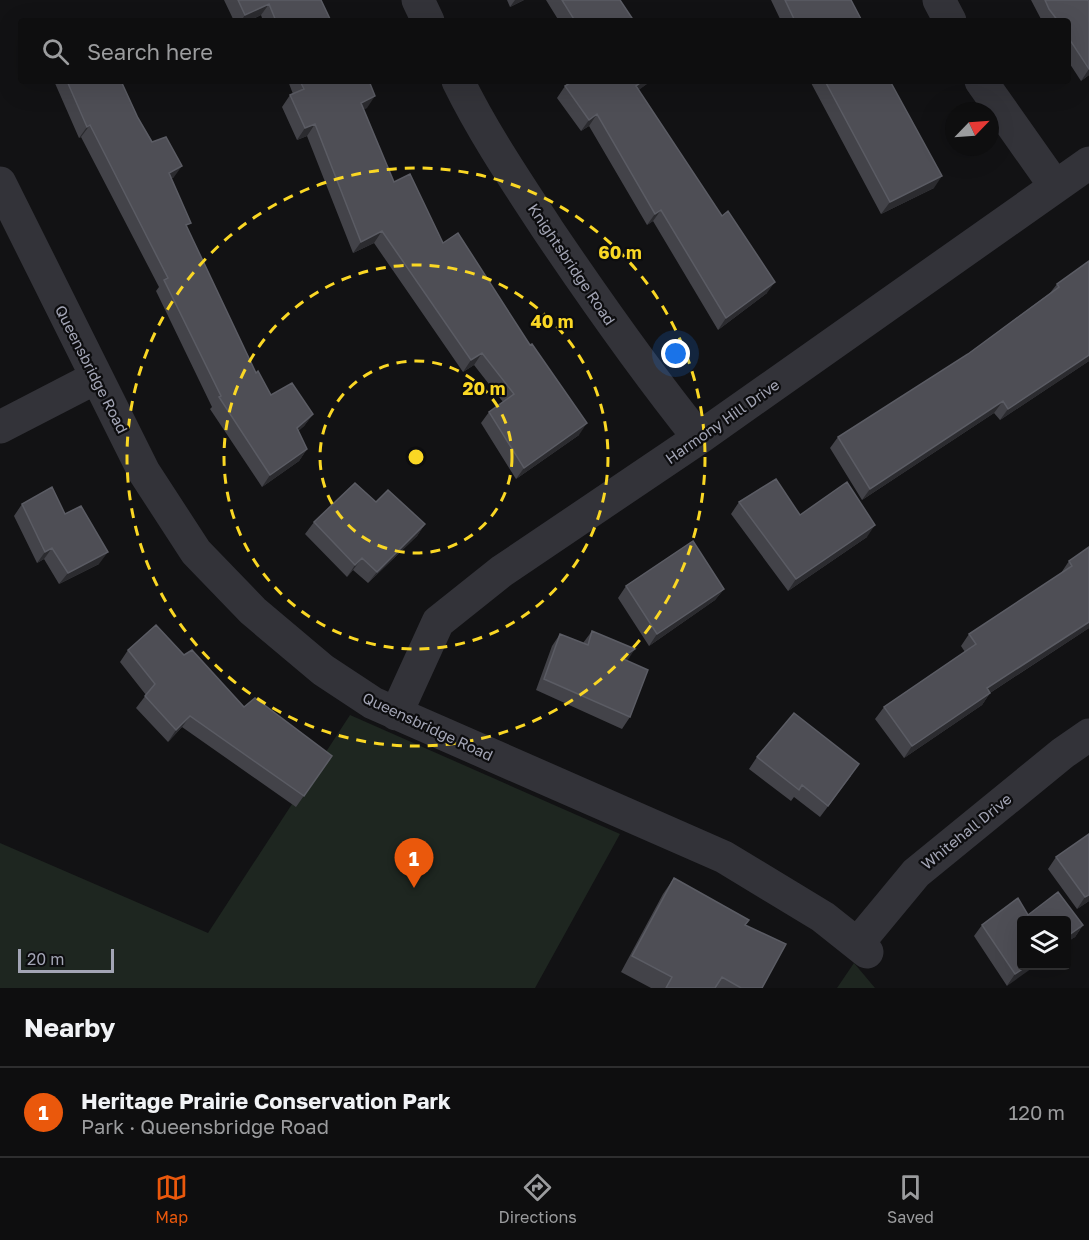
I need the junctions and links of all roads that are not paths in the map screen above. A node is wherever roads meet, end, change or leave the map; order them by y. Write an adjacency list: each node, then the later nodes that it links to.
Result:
1 (418, 0): 3 (street)
2 (939, 0): 4 (street)
3 (427, 18)
4 (948, 18)
5 (459, 84): 12 (street, Knightsbridge Road)
6 (983, 84): 9 (street)
7 (1089, 163): 9 (street, Harmony Hill Drive)
8 (0, 183): 10 (street, Queensbridge Road)
9 (1055, 186): 12 (street, Harmony Hill Drive)
10 (95, 378): 11 (street); 13 (street, Queensbridge Road)
11 (0, 427)
12 (699, 438): 13 (street, Harmony Hill Drive)
13 (396, 714): 15 (street, Queensbridge Road)
14 (1089, 735): 15 (street, Whitehall Drive)
15 (863, 947)

